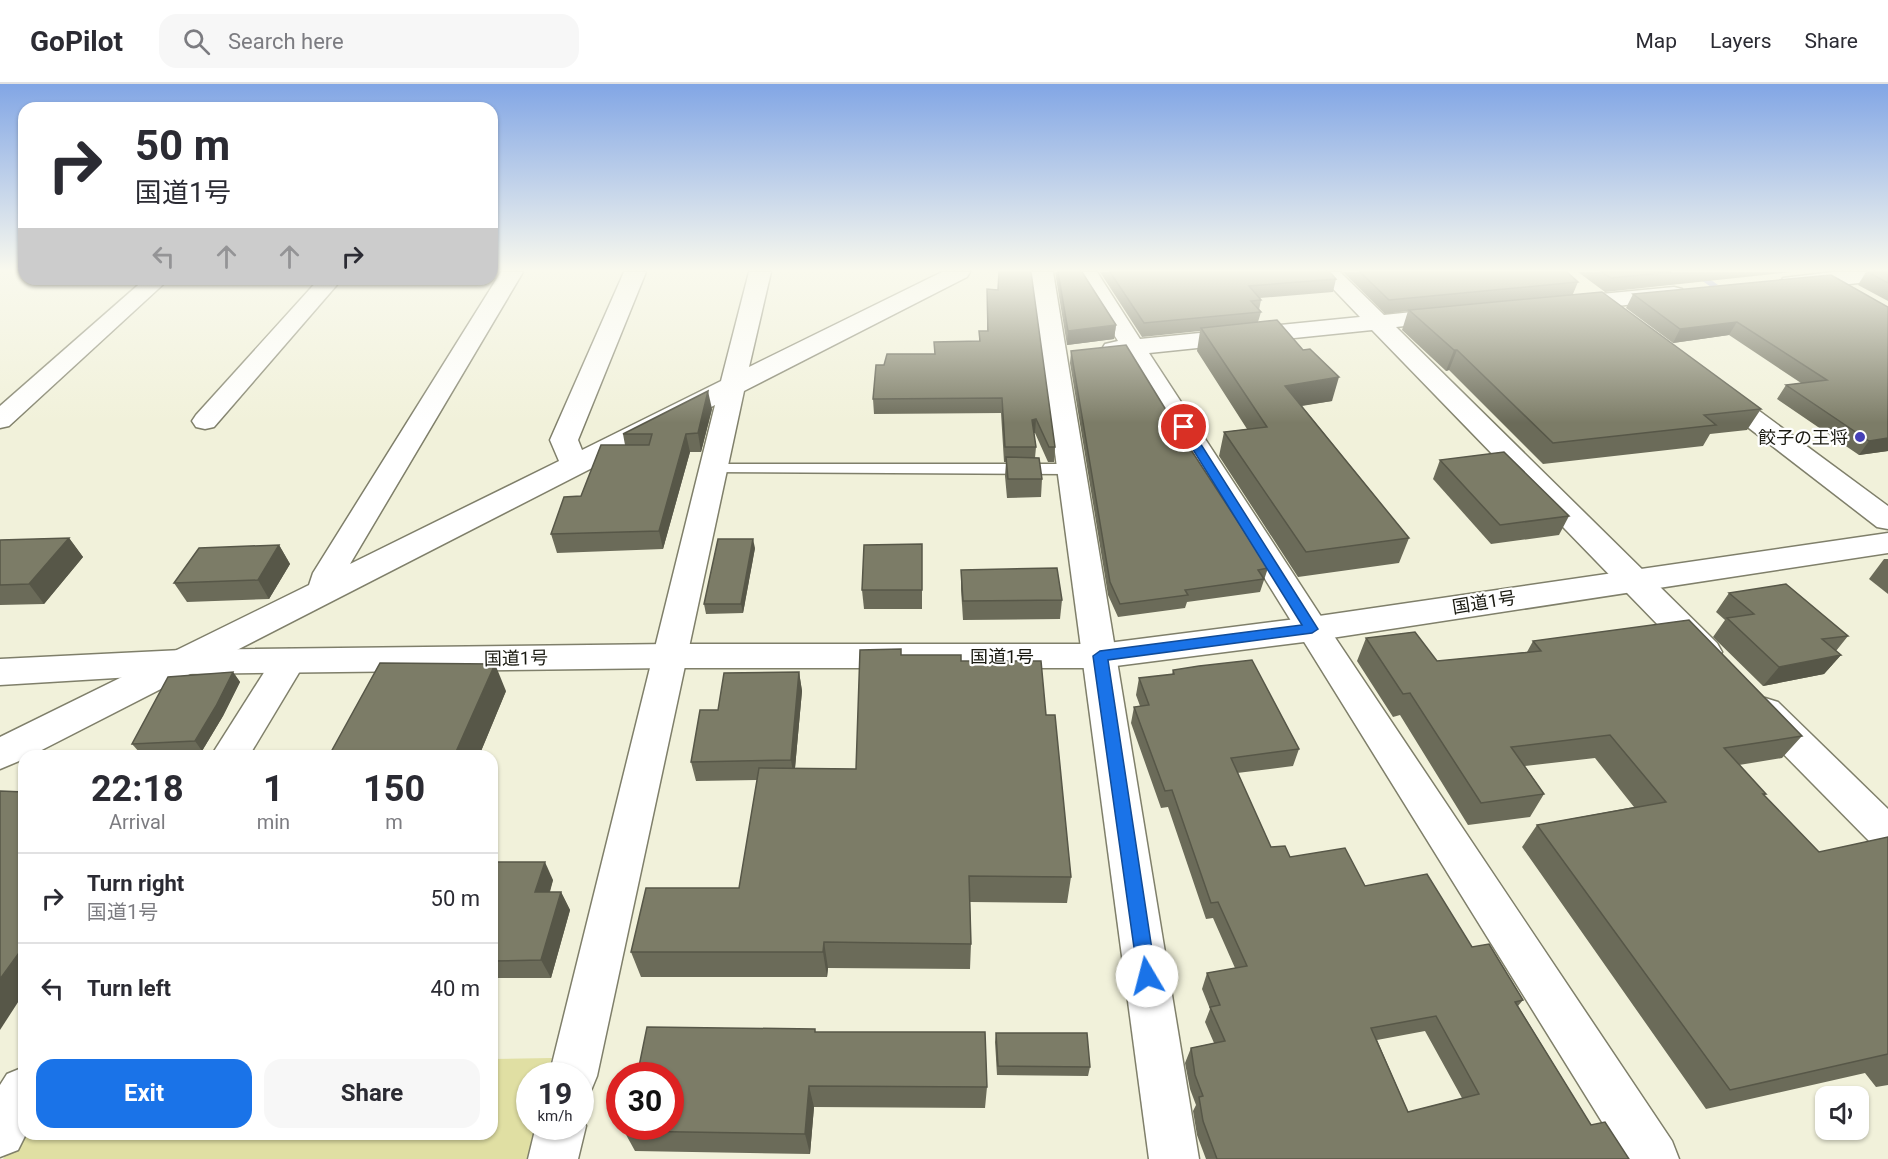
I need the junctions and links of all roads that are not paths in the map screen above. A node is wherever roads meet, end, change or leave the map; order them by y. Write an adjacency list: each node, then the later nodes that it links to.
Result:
1 (110, 322): 15 (main road)
2 (293, 322): 16 (main road)
3 (482, 322): 23 (main road)
4 (614, 322): 17 (main road)
5 (748, 322): 14 (main road)
6 (859, 322): 14 (main road)
7 (1061, 322): 12 (main road)
8 (1117, 322): 11 (main road)
9 (1376, 322): 11 (main road)
10 (1378, 322): 22 (main road)
11 (1133, 347): 12 (main road); 24 (main road)
12 (1073, 353): 19 (main road)
13 (1701, 379): 20 (main road)
14 (732, 387): 17 (main road); 18 (main road)
15 (0, 420)
16 (205, 421)
17 (574, 464): 23 (main road)
18 (713, 469): 19 (lane); 25 (main road)
19 (1070, 469): 26 (main road)
20 (1888, 520)
21 (1888, 543): 22 (main road, 国道1号)
22 (1632, 580): 24 (main road, 国道1号); 32 (main road)
23 (322, 592): 28 (main road)
24 (1312, 629): 26 (main road, 国道1号); 39 (main road)
25 (670, 656): 26 (main road, 国道1号); 27 (main road, 国道1号); 33 (main road)
26 (1100, 656): 38 (main road)
27 (289, 661): 28 (main road, 国道1号); 30 (main road)
28 (182, 662): 29 (main road, 国道1号); 31 (main road)
29 (0, 672)
30 (234, 750)
31 (0, 754)
32 (1888, 834)
33 (576, 1062)
34 (18, 1102): 35 (main road)
35 (0, 1132)
36 (558, 1140): 37 (main road)
37 (553, 1159)
38 (1174, 1159)
39 (1654, 1159)

